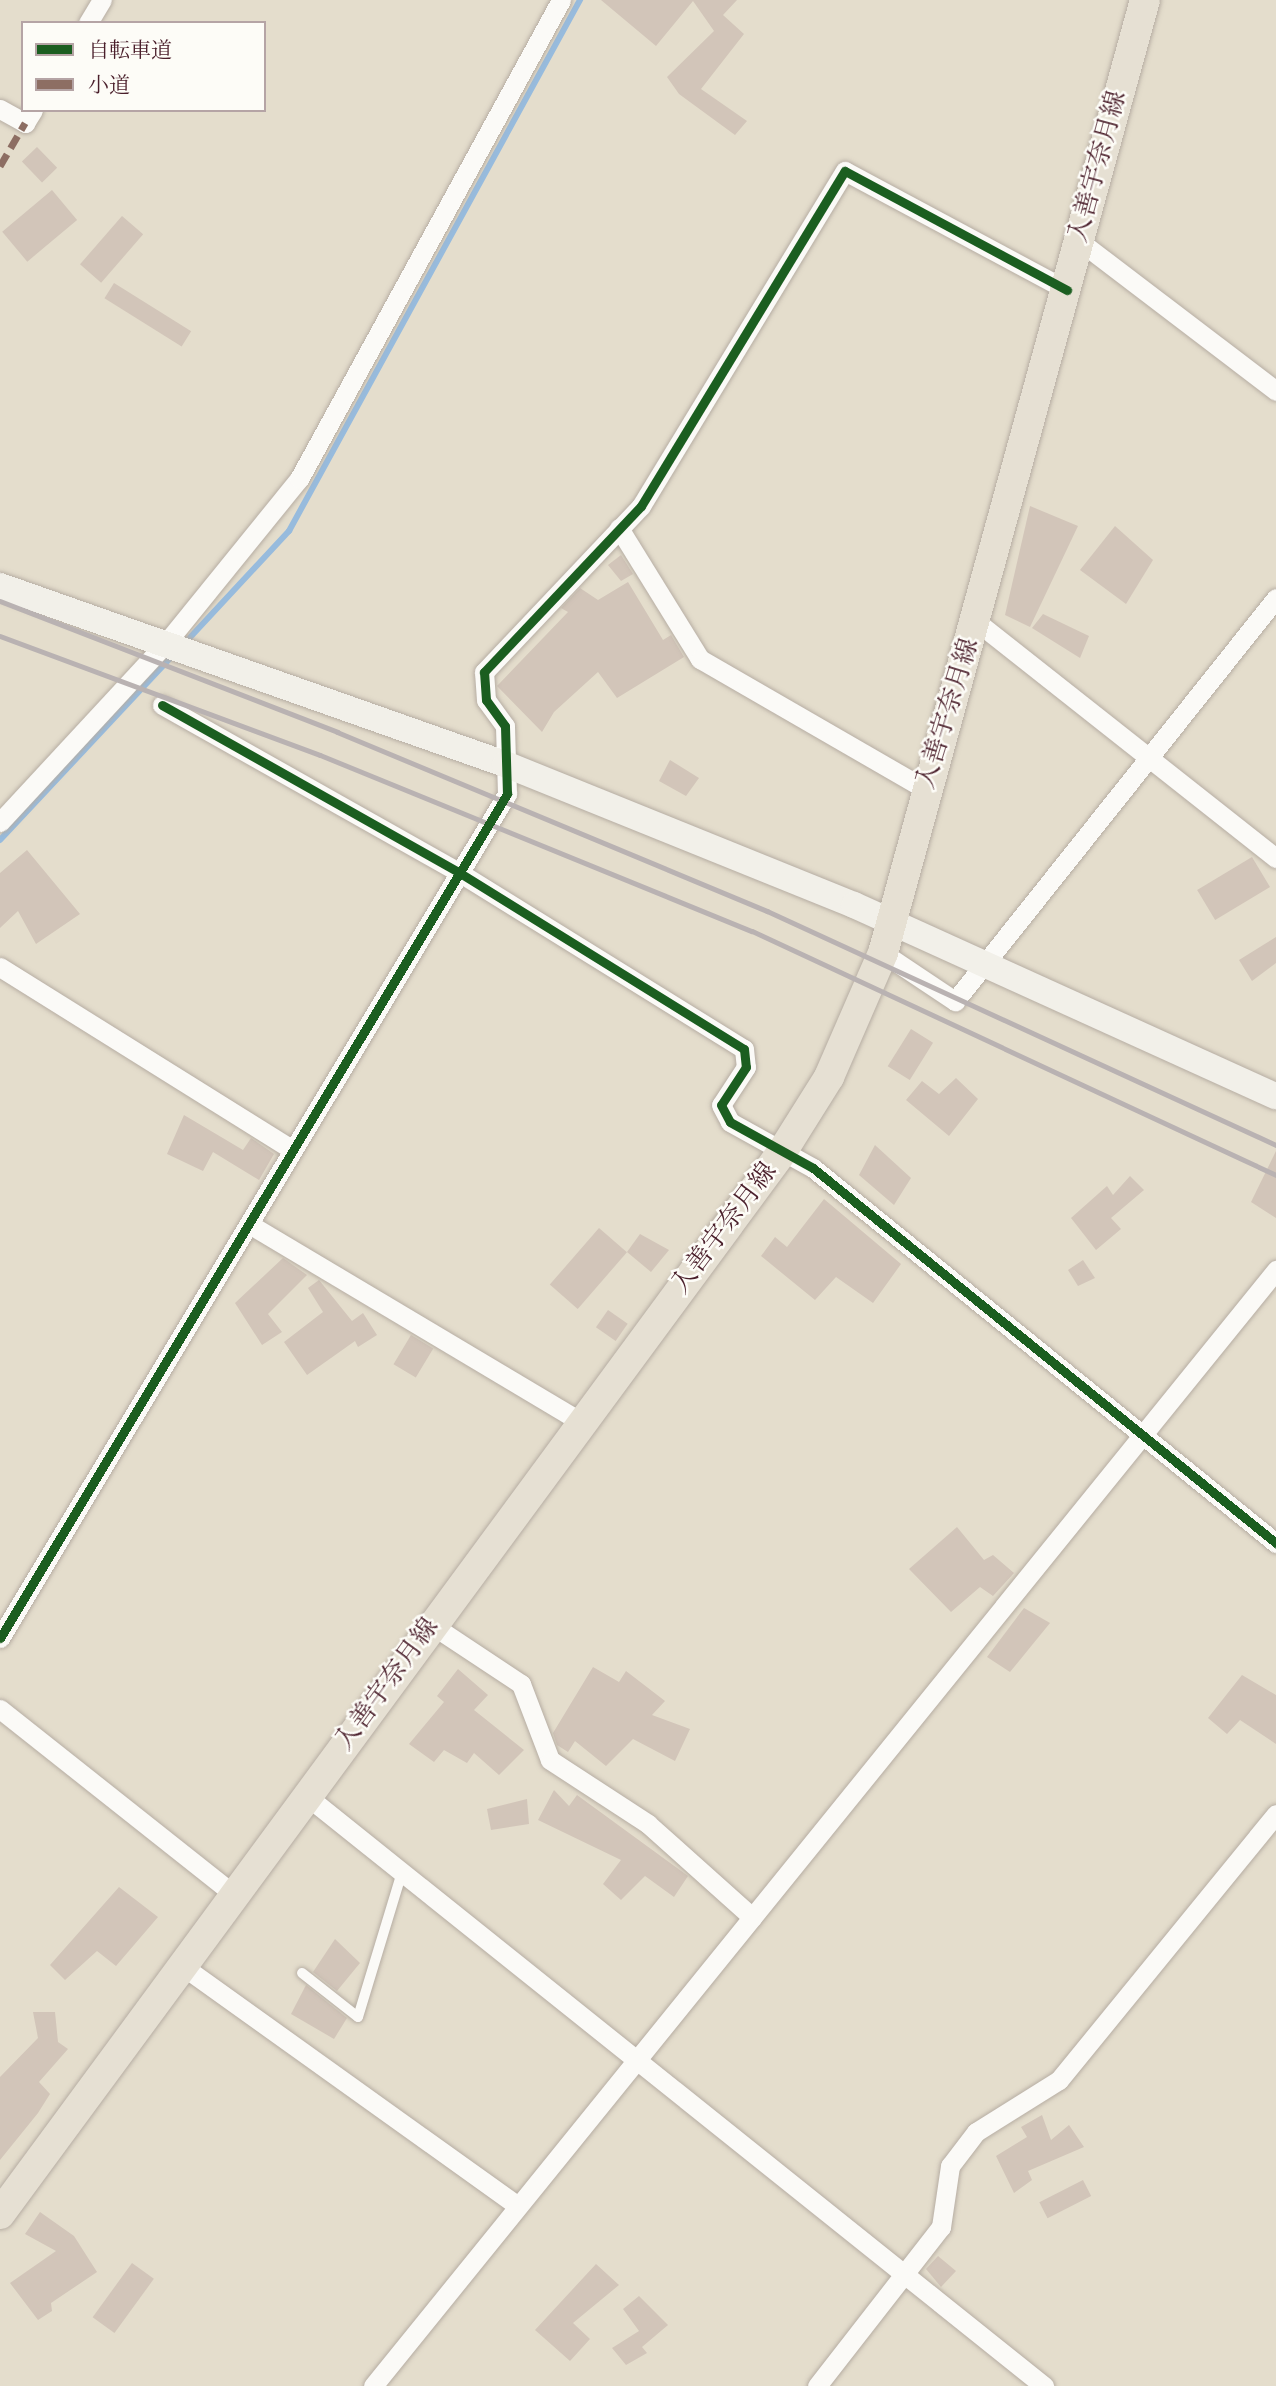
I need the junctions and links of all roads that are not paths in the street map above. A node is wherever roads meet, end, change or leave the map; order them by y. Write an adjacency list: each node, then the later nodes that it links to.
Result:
1 (102, 0): 4 (street)
2 (561, 0): 14 (street)
3 (1145, 0): 7 (main road, 入善宇奈月線)
4 (89, 21)
5 (0, 108): 6 (street)
6 (32, 112)
7 (1078, 240): 8 (main road, 入善宇奈月線); 9 (street)
8 (1066, 290): 10 (street); 13 (main road, 入善宇奈月線)
9 (1276, 391)
10 (619, 528): 17 (street); 18 (street)
11 (0, 586): 14 (street)
12 (1276, 598): 16 (street)
13 (977, 622): 16 (street); 18 (main road, 入善宇奈月線)
14 (166, 643): 17 (street); 19 (street)
15 (162, 705): 21 (street)
16 (1147, 759): 20 (street); 24 (street)
17 (505, 764): 21 (street); 22 (street)
18 (927, 790): 22 (main road, 入善宇奈月線)
19 (0, 822)
20 (1276, 859)
21 (460, 873): 27 (street); 28 (street)
22 (891, 921): 23 (main road, 入善宇奈月線); 24 (street)
23 (883, 953): 24 (street); 28 (main road, 入善宇奈月線)
24 (981, 965): 26 (street)
25 (0, 967): 27 (street)
26 (1276, 1096)
27 (293, 1150): 29 (street)
28 (782, 1152): 31 (main road, 入善宇奈月線); 32 (street)
29 (249, 1224): 31 (street); 35 (street)
30 (1276, 1270): 32 (street)
31 (581, 1422): 34 (main road, 入善宇奈月線)
32 (1140, 1435): 33 (street); 41 (street)
33 (1276, 1543)
34 (432, 1625): 37 (main road, 入善宇奈月線); 41 (street)
35 (0, 1638)
36 (0, 1709): 40 (street)
37 (308, 1797): 39 (street); 40 (main road, 入善宇奈月線)
38 (1276, 1814): 47 (street)
39 (402, 1871): 43 (lane); 44 (street)
40 (236, 1896): 42 (main road, 入善宇奈月線)
41 (752, 1917): 44 (street)
42 (184, 1967): 45 (street); 46 (main road, 入善宇奈月線)
43 (302, 1972)
44 (641, 2059): 45 (street); 47 (street)
45 (517, 2205): 48 (street)
46 (0, 2214)
47 (906, 2275): 49 (street); 50 (street)
48 (373, 2386)
49 (817, 2386)
50 (1044, 2386)

